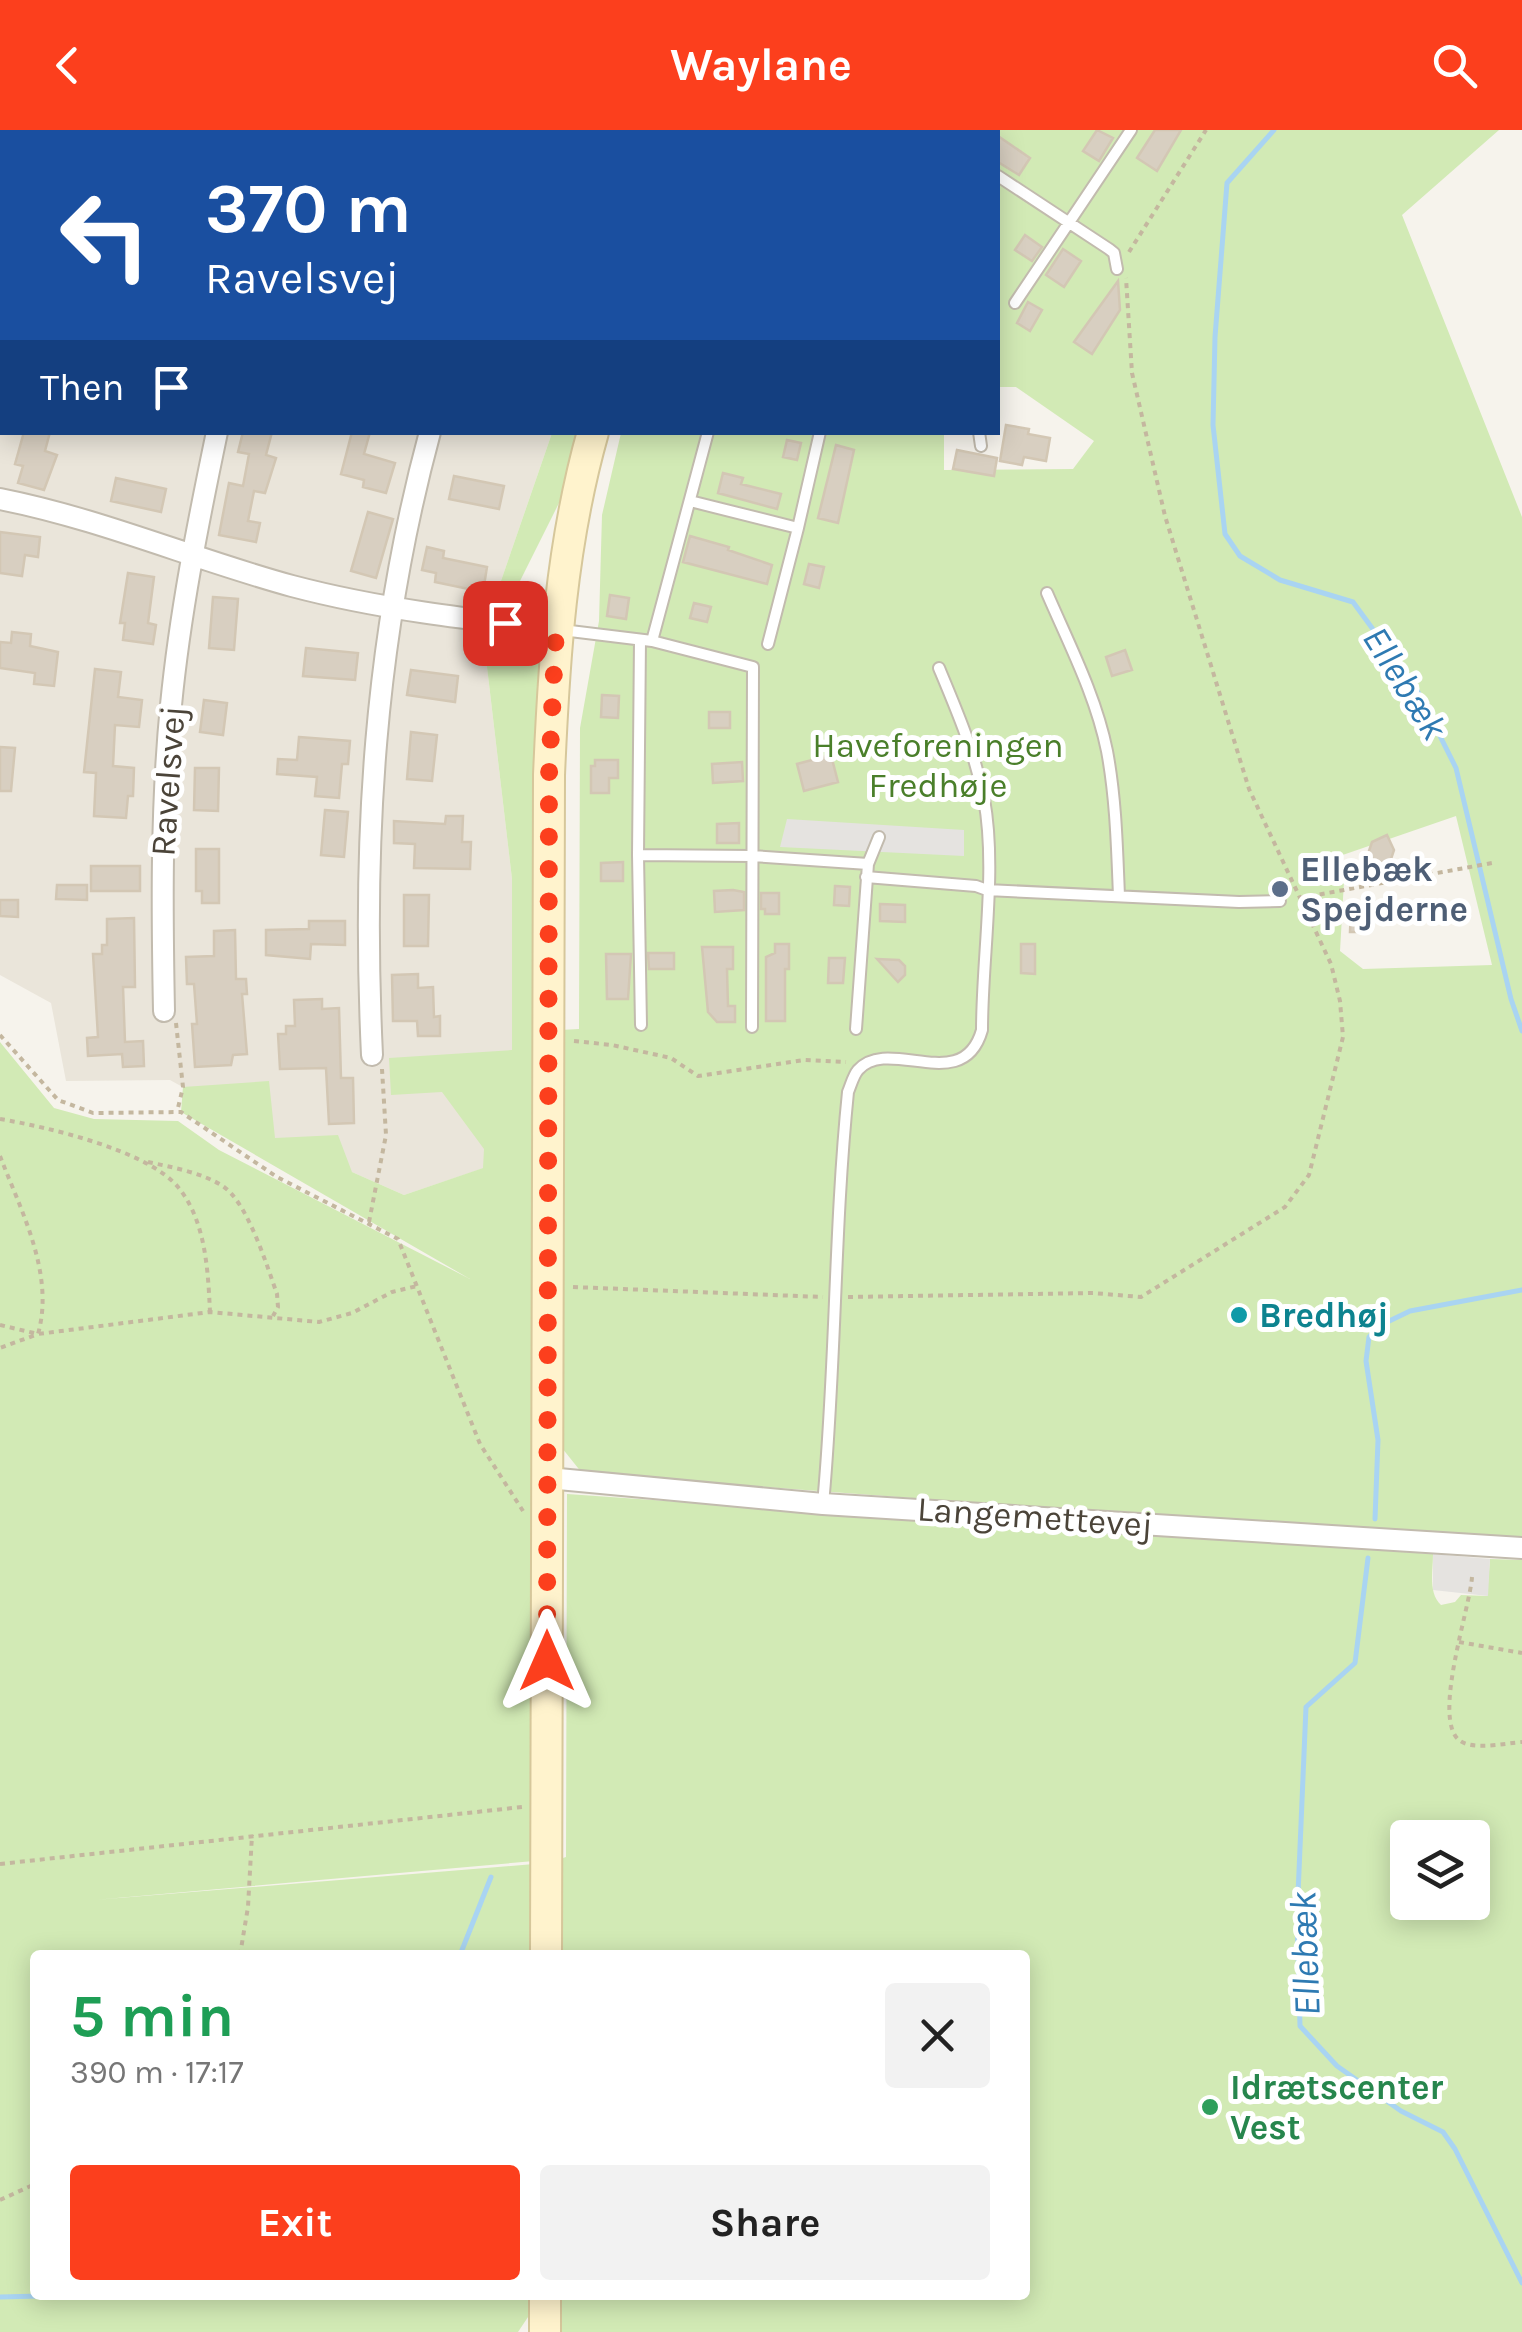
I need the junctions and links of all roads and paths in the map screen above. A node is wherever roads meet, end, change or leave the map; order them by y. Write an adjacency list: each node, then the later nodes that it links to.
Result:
1 (1132, 130): 4 (lane)
2 (1206, 130): 5 (path)
3 (1000, 177): 4 (lane)
4 (1069, 222): 6 (lane); 8 (lane)
5 (1130, 251): 6 (path); 34 (path)
6 (1114, 253): 7 (lane)
7 (1117, 269)
8 (1015, 302)
9 (215, 435): 19 (street, Ravelsvej)
10 (429, 435): 21 (street)
11 (592, 435): 22 (street)
12 (707, 435): 17 (lane)
13 (819, 435): 18 (lane)
14 (979, 435): 15 (lane)
15 (981, 446)
16 (0, 498): 19 (street)
17 (690, 501): 18 (lane); 23 (lane)
18 (798, 528): 24 (lane)
19 (192, 553): 21 (street); 36 (street, Ravelsvej)
20 (1047, 593): 33 (lane)
21 (391, 609): 22 (street); 42 (street)
22 (556, 629): 23 (lane); 41 (street)
23 (646, 641): 27 (lane); 28 (lane)
24 (768, 644)
25 (939, 668): 32 (lane)
26 (878, 836): 29 (lane)
27 (638, 855): 28 (lane); 37 (lane)
28 (752, 856): 29 (lane); 38 (lane)
29 (868, 864): 31 (lane)
30 (1489, 864): 34 (path)
31 (866, 877): 32 (lane); 39 (lane)
32 (987, 890): 33 (lane); 43 (lane)
33 (1119, 896): 35 (lane)
34 (1299, 898): 51 (path)
35 (1280, 901)
36 (164, 1011): 44 (path)
37 (640, 1026)
38 (752, 1026)
39 (856, 1028)
40 (0, 1034): 44 (path)
41 (548, 1041): 43 (path); 50 (street)
42 (372, 1056): 48 (path)
43 (866, 1064): 51 (lane)
44 (177, 1112): 48 (path)
45 (0, 1119): 47 (path)
46 (0, 1156): 55 (path)
47 (143, 1161): 52 (path); 53 (path)
48 (369, 1222): 49 (path)
49 (417, 1286): 53 (path); 59 (path)
50 (548, 1286): 51 (path); 57 (street)
51 (834, 1297): 58 (lane)
52 (210, 1312): 53 (path); 55 (path)
53 (273, 1316)
54 (0, 1325): 55 (path)
55 (38, 1334): 56 (path)
56 (0, 1348)
57 (548, 1478): 58 (street, Langemettevej); 65 (street)
58 (823, 1504): 60 (street, Langemettevej)
59 (527, 1516)
60 (1522, 1548)
61 (1472, 1577): 62 (path)
62 (1459, 1642): 63 (path); 64 (path)
63 (1522, 1653)
64 (1522, 1742)
65 (547, 1805): 66 (path); 69 (street)
66 (252, 1835): 67 (path); 68 (path)
67 (0, 1864)
68 (241, 1950)
69 (546, 1950)
70 (30, 2186): 71 (path)
71 (0, 2200)
72 (545, 2300): 73 (street)
73 (545, 2332)

